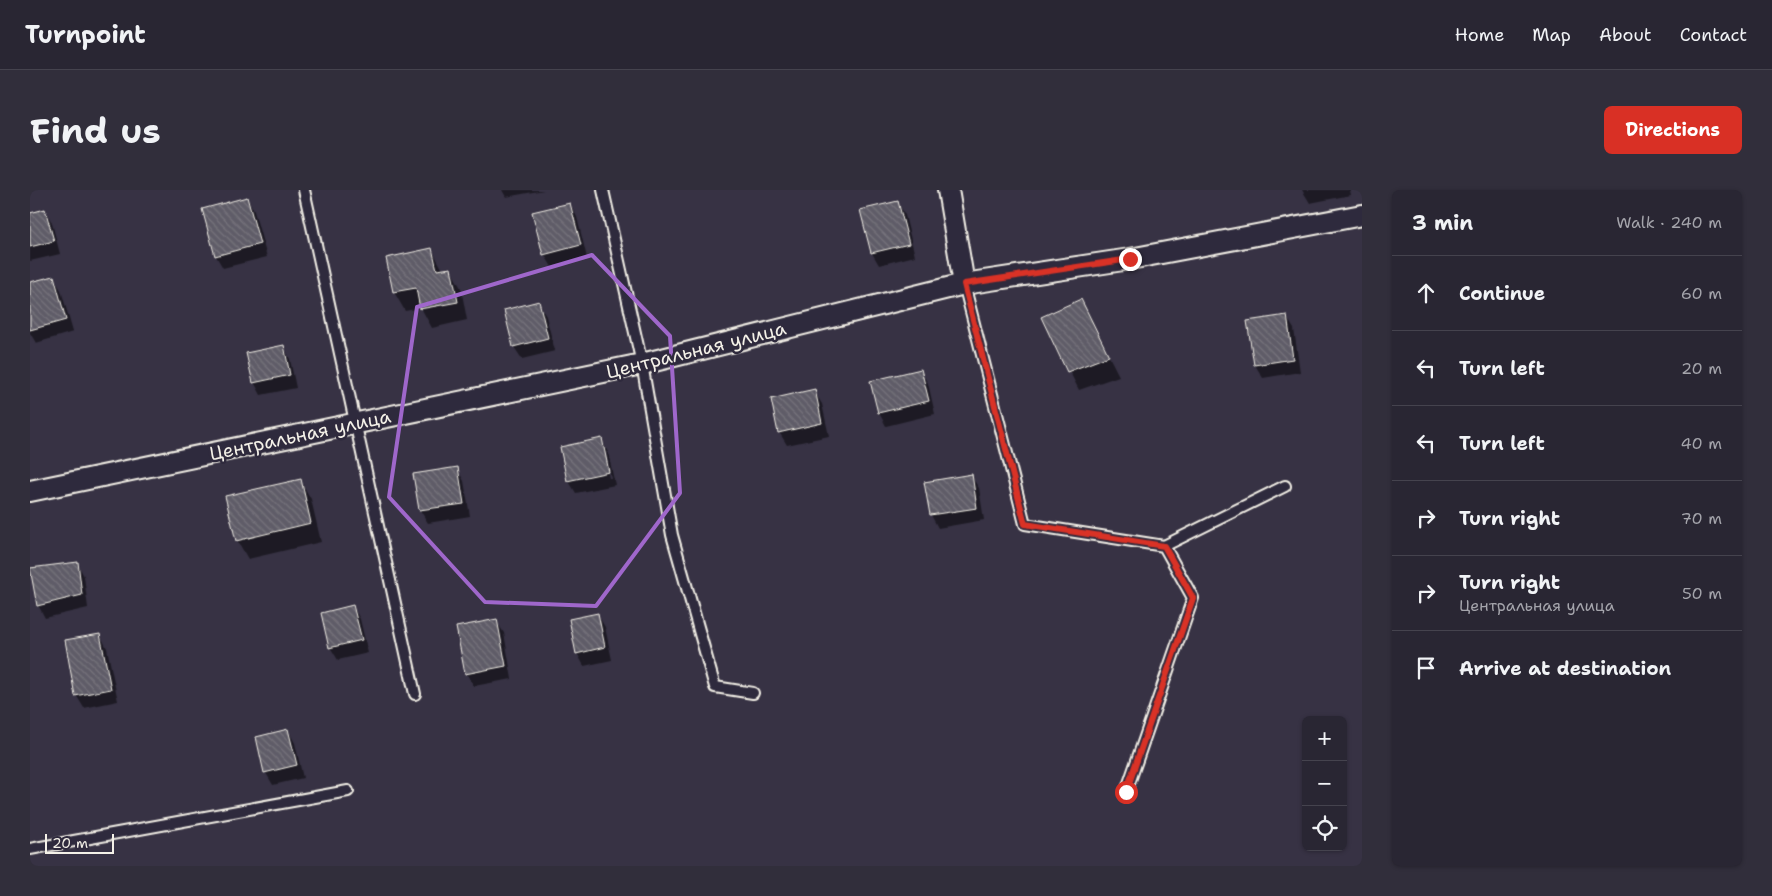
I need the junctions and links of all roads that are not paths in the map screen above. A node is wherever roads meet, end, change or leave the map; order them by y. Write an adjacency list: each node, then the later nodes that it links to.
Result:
1 (304, 190): 7 (lane)
2 (603, 190): 6 (lane)
3 (948, 190): 5 (street)
4 (1362, 215): 5 (street, Центральная улица)
5 (964, 284): 6 (street, Центральная улица); 10 (lane)
6 (642, 364): 7 (street, Центральная улица); 11 (lane)
7 (356, 424): 9 (street, Центральная улица); 12 (lane)
8 (1285, 486): 10 (lane)
9 (30, 491)
10 (1164, 546): 14 (lane)
11 (753, 692)
12 (414, 694)
13 (348, 791): 15 (lane)
14 (1126, 792)
15 (30, 849)

